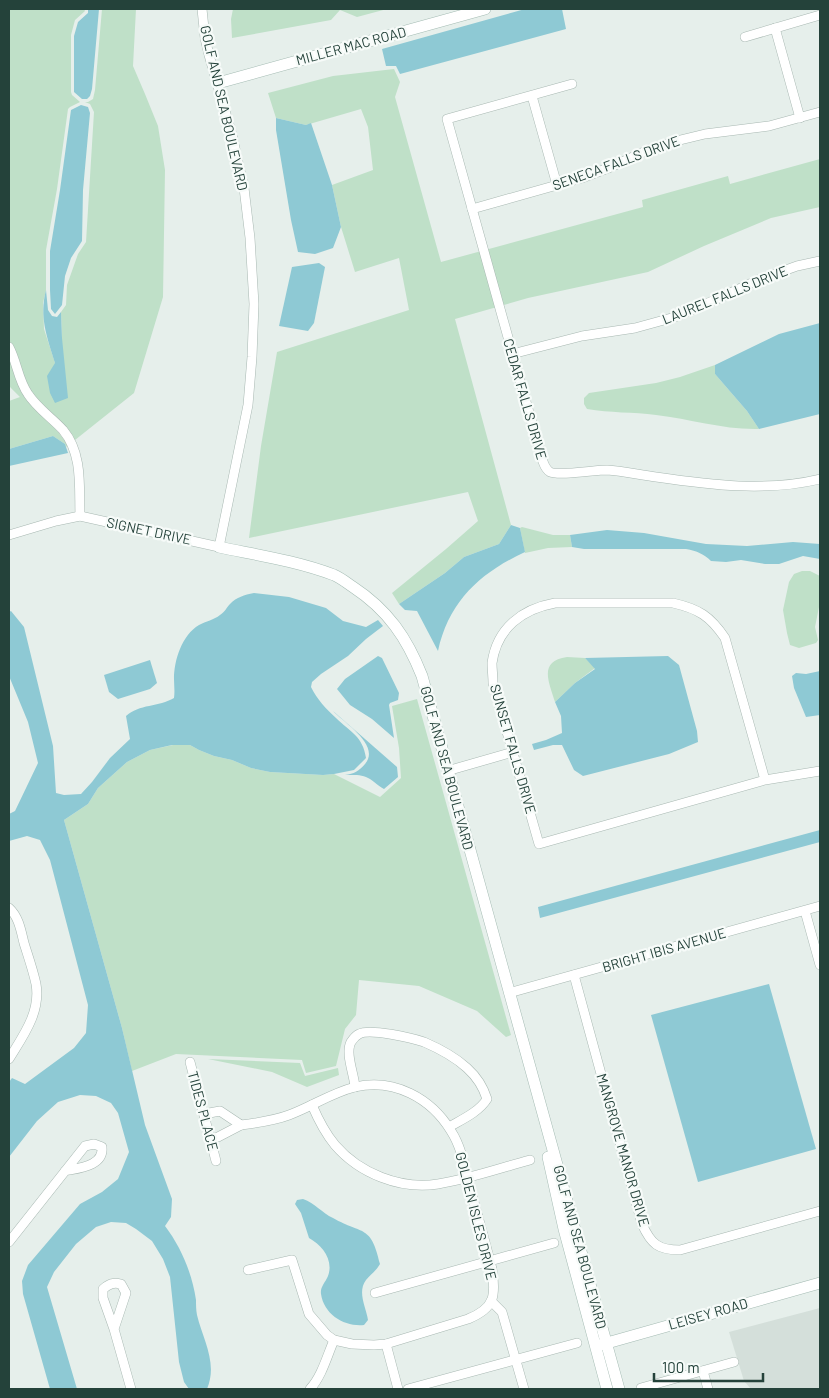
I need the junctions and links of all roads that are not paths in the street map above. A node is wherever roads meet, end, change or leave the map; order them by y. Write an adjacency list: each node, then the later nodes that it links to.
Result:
1 (202, 9): 6 (street, GOLF AND SEA BOULEVARD)
2 (485, 9): 6 (street, MILLER MAC ROAD)
3 (820, 15): 4 (street)
4 (775, 28): 5 (street); 10 (street)
5 (745, 37)
6 (218, 83): 19 (street, GOLF AND SEA BOULEVARD)
7 (572, 84): 8 (street)
8 (532, 96): 11 (street); 12 (street, CEDAR FALLS DRIVE)
9 (820, 112): 10 (street, SENECA FALLS DRIVE)
10 (800, 118): 11 (street, SENECA FALLS DRIVE)
11 (557, 185): 12 (street, SENECA FALLS DRIVE)
12 (472, 209): 15 (street, CEDAR FALLS DRIVE)
13 (820, 261): 15 (street, LAUREL FALLS DRIVE)
14 (9, 347): 17 (street)
15 (512, 354): 16 (street, CEDAR FALLS DRIVE)
16 (820, 478)
17 (80, 516): 18 (street, SIGNET DRIVE); 19 (street, SIGNET DRIVE)
18 (9, 536)
19 (219, 546): 21 (street, GOLF AND SEA BOULEVARD)
20 (513, 752): 21 (street); 23 (street, SUNSET FALLS DRIVE); 23 (street, SUNSET FALLS DRIVE)
21 (447, 771): 29 (street, GOLF AND SEA BOULEVARD)
22 (820, 771): 23 (street, SUNSET FALLS DRIVE)
23 (765, 780)
24 (820, 906): 26 (street, BRIGHT IBIS AVENUE)
25 (9, 908): 30 (street)
26 (805, 910): 27 (street); 28 (street, BRIGHT IBIS AVENUE)
27 (820, 965)
28 (574, 975): 29 (street, BRIGHT IBIS AVENUE); 42 (street, MANGROVE MANOR DRIVE)
29 (509, 993): 54 (street, GOLF AND SEA BOULEVARD)
30 (9, 1059)
31 (190, 1062): 34 (street, TIDES PLACE)
32 (355, 1087): 33 (street, GOLDEN ISLES DRIVE); 36 (street, GOLDEN ISLES DRIVE); 36 (street)
33 (312, 1105): 35 (street, GOLDEN ISLES DRIVE); 41 (street)
34 (204, 1114): 35 (street); 37 (street, TIDES PLACE)
35 (240, 1125): 37 (street)
36 (449, 1127): 41 (street, GOLDEN ISLES DRIVE)
37 (210, 1139): 39 (street, TIDES PLACE)
38 (530, 1160): 41 (street)
39 (216, 1161)
40 (65, 1171): 43 (street)
41 (467, 1177): 45 (street, GOLDEN ISLES DRIVE)
42 (820, 1211)
43 (9, 1242)
44 (554, 1243): 45 (street)
45 (490, 1261): 48 (street); 49 (street, GOLDEN ISLES DRIVE)
46 (248, 1270): 51 (street)
47 (820, 1283): 54 (street, LEISEY ROAD)
48 (375, 1293)
49 (492, 1301): 53 (street); 55 (street)
50 (114, 1329): 60 (street)
51 (334, 1340): 53 (street); 61 (street)
52 (577, 1343): 55 (street)
53 (386, 1344): 62 (street)
54 (601, 1345): 65 (street, GOLF AND SEA BOULEVARD); 66 (street, GOLF AND SEA BOULEVARD)
55 (516, 1360): 63 (street); 64 (street)
56 (734, 1362): 57 (street)
57 (703, 1370): 58 (street); 67 (street)
58 (666, 1385): 59 (street)
59 (641, 1388)
60 (131, 1389)
61 (310, 1389)
62 (398, 1389)
63 (408, 1389)
64 (524, 1389)
65 (607, 1389)
66 (619, 1389)
67 (708, 1389)

